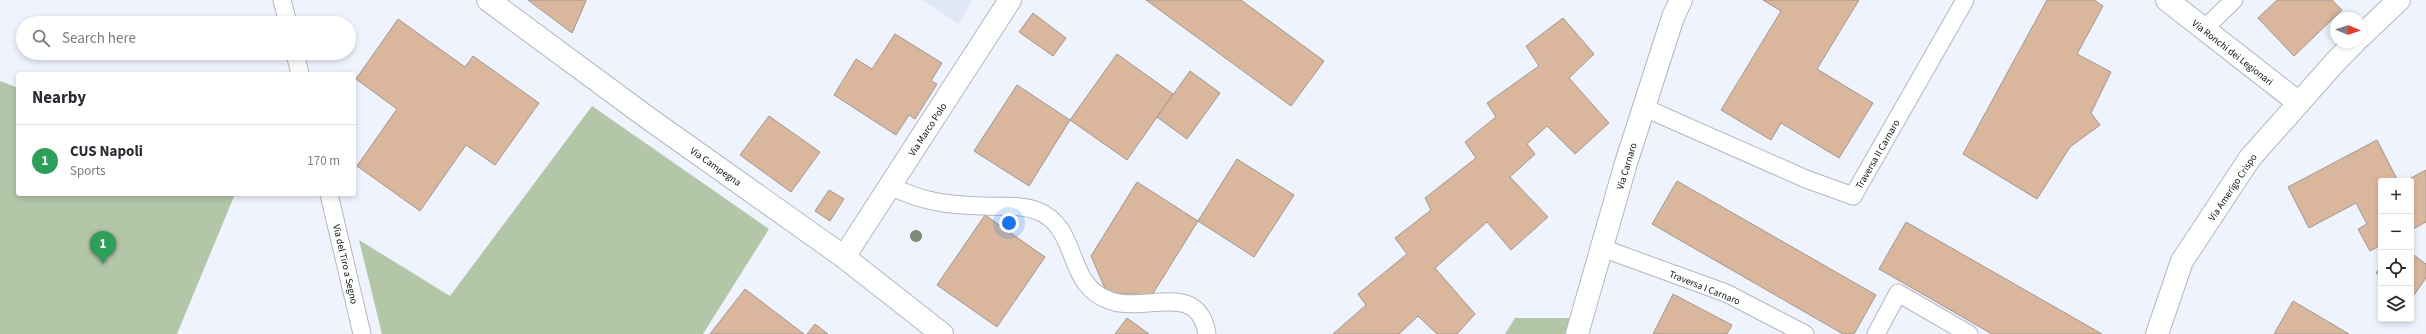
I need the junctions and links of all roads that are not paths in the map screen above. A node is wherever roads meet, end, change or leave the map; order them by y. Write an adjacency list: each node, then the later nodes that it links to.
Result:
1 (282, 0): 9 (lane)
2 (488, 0): 20 (street, Via Campegna)
3 (1010, 0): 17 (street, Via Marco Polo)
4 (1681, 0): 16 (street, Via Carnaro)
5 (1965, 0): 16 (lane, Traversa II Carnaro)
6 (2167, 0): 10 (street, Via Ronchi dei Legionari)
7 (2234, 0): 10 (lane)
8 (2399, 0): 11 (street)
9 (286, 16)
10 (2204, 29): 15 (street, Via Ronchi dei Legionari)
11 (2366, 31)
12 (2349, 48): 15 (street, Via Amerigo Crispo)
13 (297, 60): 14 (lane)
14 (300, 72)
15 (2298, 104): 28 (street, Via Amerigo Crispo)
16 (1645, 108): 19 (street, Via Carnaro)
17 (890, 186): 20 (street, Via Marco Polo); 23 (lane)
18 (329, 196): 21 (lane, Via del Tiro a Segno)
19 (1602, 248): 24 (street, Via Carnaro); 25 (lane, Traversa I Carnaro)
20 (844, 257): 22 (street, Via Campegna)
21 (362, 334)
22 (942, 334)
23 (1207, 334)
24 (1577, 334)
25 (1805, 334)
26 (1876, 334): 27 (lane)
27 (1970, 334)
28 (2157, 334)

